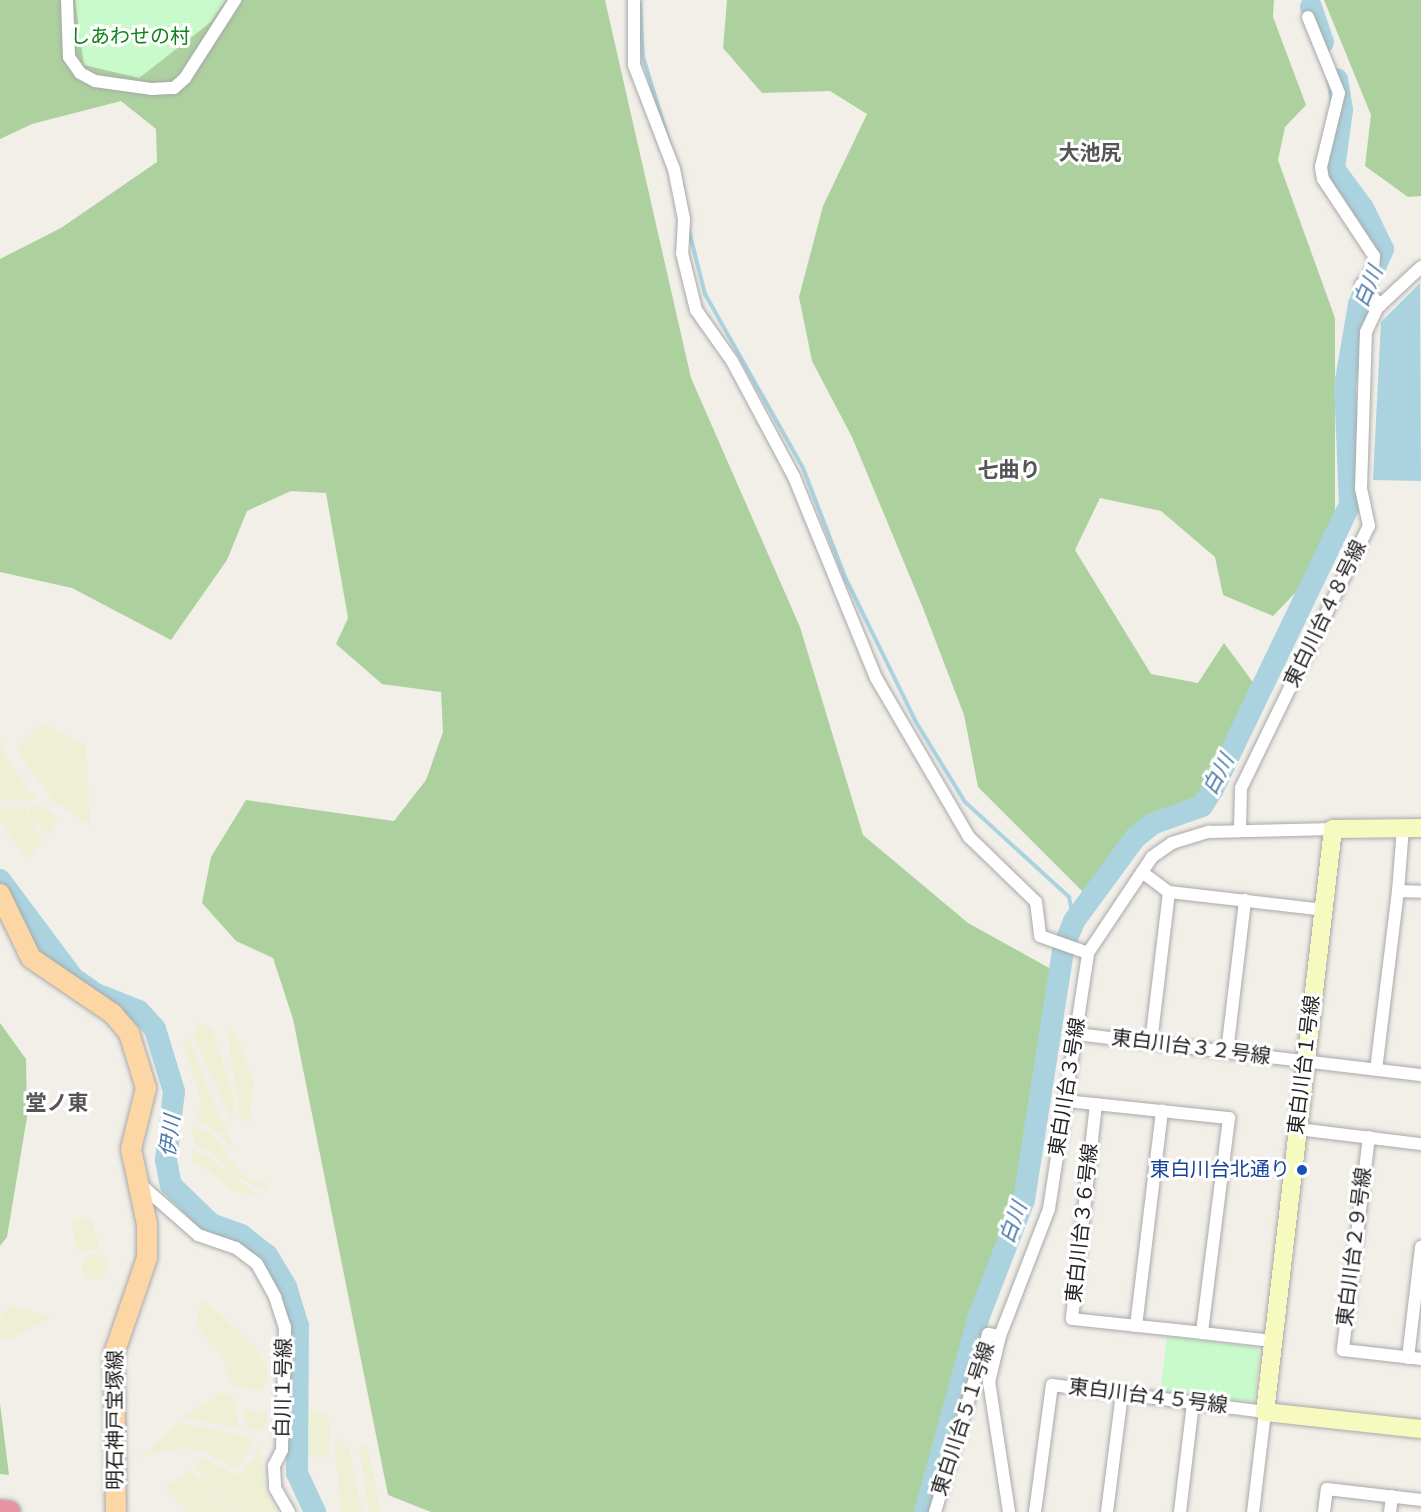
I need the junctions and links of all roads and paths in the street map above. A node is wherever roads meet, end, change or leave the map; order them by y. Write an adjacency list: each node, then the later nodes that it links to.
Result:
1 (67, 0): 2 (street)
2 (235, 0)
3 (634, 0): 17 (street)
4 (1308, 17): 6 (street)
5 (1421, 267): 6 (street, 東白川台４８号線)
6 (1380, 305): 9 (street, 東白川台４８号線)
7 (1412, 828): 8 (street); 12 (street)
8 (1333, 829): 9 (street, 東白川台３号線); 16 (street, 東白川台１号線)
9 (1240, 830): 10 (street, 東白川台３号線)
10 (1142, 872): 11 (street); 17 (street, 東白川台３号線)
11 (1169, 891): 15 (street); 19 (street)
12 (1398, 891): 13 (street); 22 (street)
13 (1421, 892)
14 (0, 894): 30 (main road, 明石神戸宝塚線)
15 (1245, 900): 16 (street); 20 (street)
16 (1324, 910): 21 (street, 東白川台１号線)
17 (1088, 953): 18 (street, 東白川台３号線)
18 (1076, 1034): 19 (street, 東白川台３２号線); 24 (street, 東白川台３号線)
19 (1151, 1043): 20 (street, 東白川台３２号線)
20 (1227, 1052): 21 (street, 東白川台３２号線)
21 (1306, 1061): 22 (street, 東白川台３２号線); 27 (street, 東白川台１号線)
22 (1376, 1070): 23 (street, 東白川台３２号線)
23 (1421, 1075)
24 (1066, 1101): 25 (street); 34 (street, 東白川台３号線)
25 (1096, 1104): 26 (street); 32 (street, 東白川台３６号線)
26 (1162, 1111): 32 (street); 33 (street)
27 (1298, 1128): 28 (street); 35 (street, 東白川台１号線)
28 (1369, 1137): 29 (street); 36 (street, 東白川台２９号線)
29 (1421, 1144)
30 (140, 1184): 45 (main road, 明石神戸宝塚線); 46 (street, 白川１号線)
31 (1421, 1247): 36 (street)
32 (1136, 1326): 33 (street, 東白川台３６号線)
33 (1202, 1333): 35 (street, 東白川台３６号線)
34 (1000, 1336): 47 (street, 東白川台５１号線); 48 (street, 東白川台３号線)
35 (1273, 1341): 39 (street, 東白川台１号線)
36 (1415, 1358)
37 (1122, 1394): 38 (street, 東白川台４５号線); 49 (street, 東白川台４５号線); 50 (street)
38 (1192, 1403): 39 (street, 東白川台４５号線); 51 (street)
39 (1264, 1412): 40 (street); 52 (street)
40 (1421, 1429)
41 (1392, 1496): 42 (street); 53 (street); 54 (street)
42 (1421, 1500)
43 (0, 1511): 44 (highway)
44 (9, 1512)
45 (116, 1512)
46 (289, 1512)
47 (935, 1512)
48 (1009, 1512)
49 (1035, 1512)
50 (1107, 1512)
51 (1180, 1512)
52 (1252, 1512)
53 (1324, 1512)
54 (1390, 1512)

